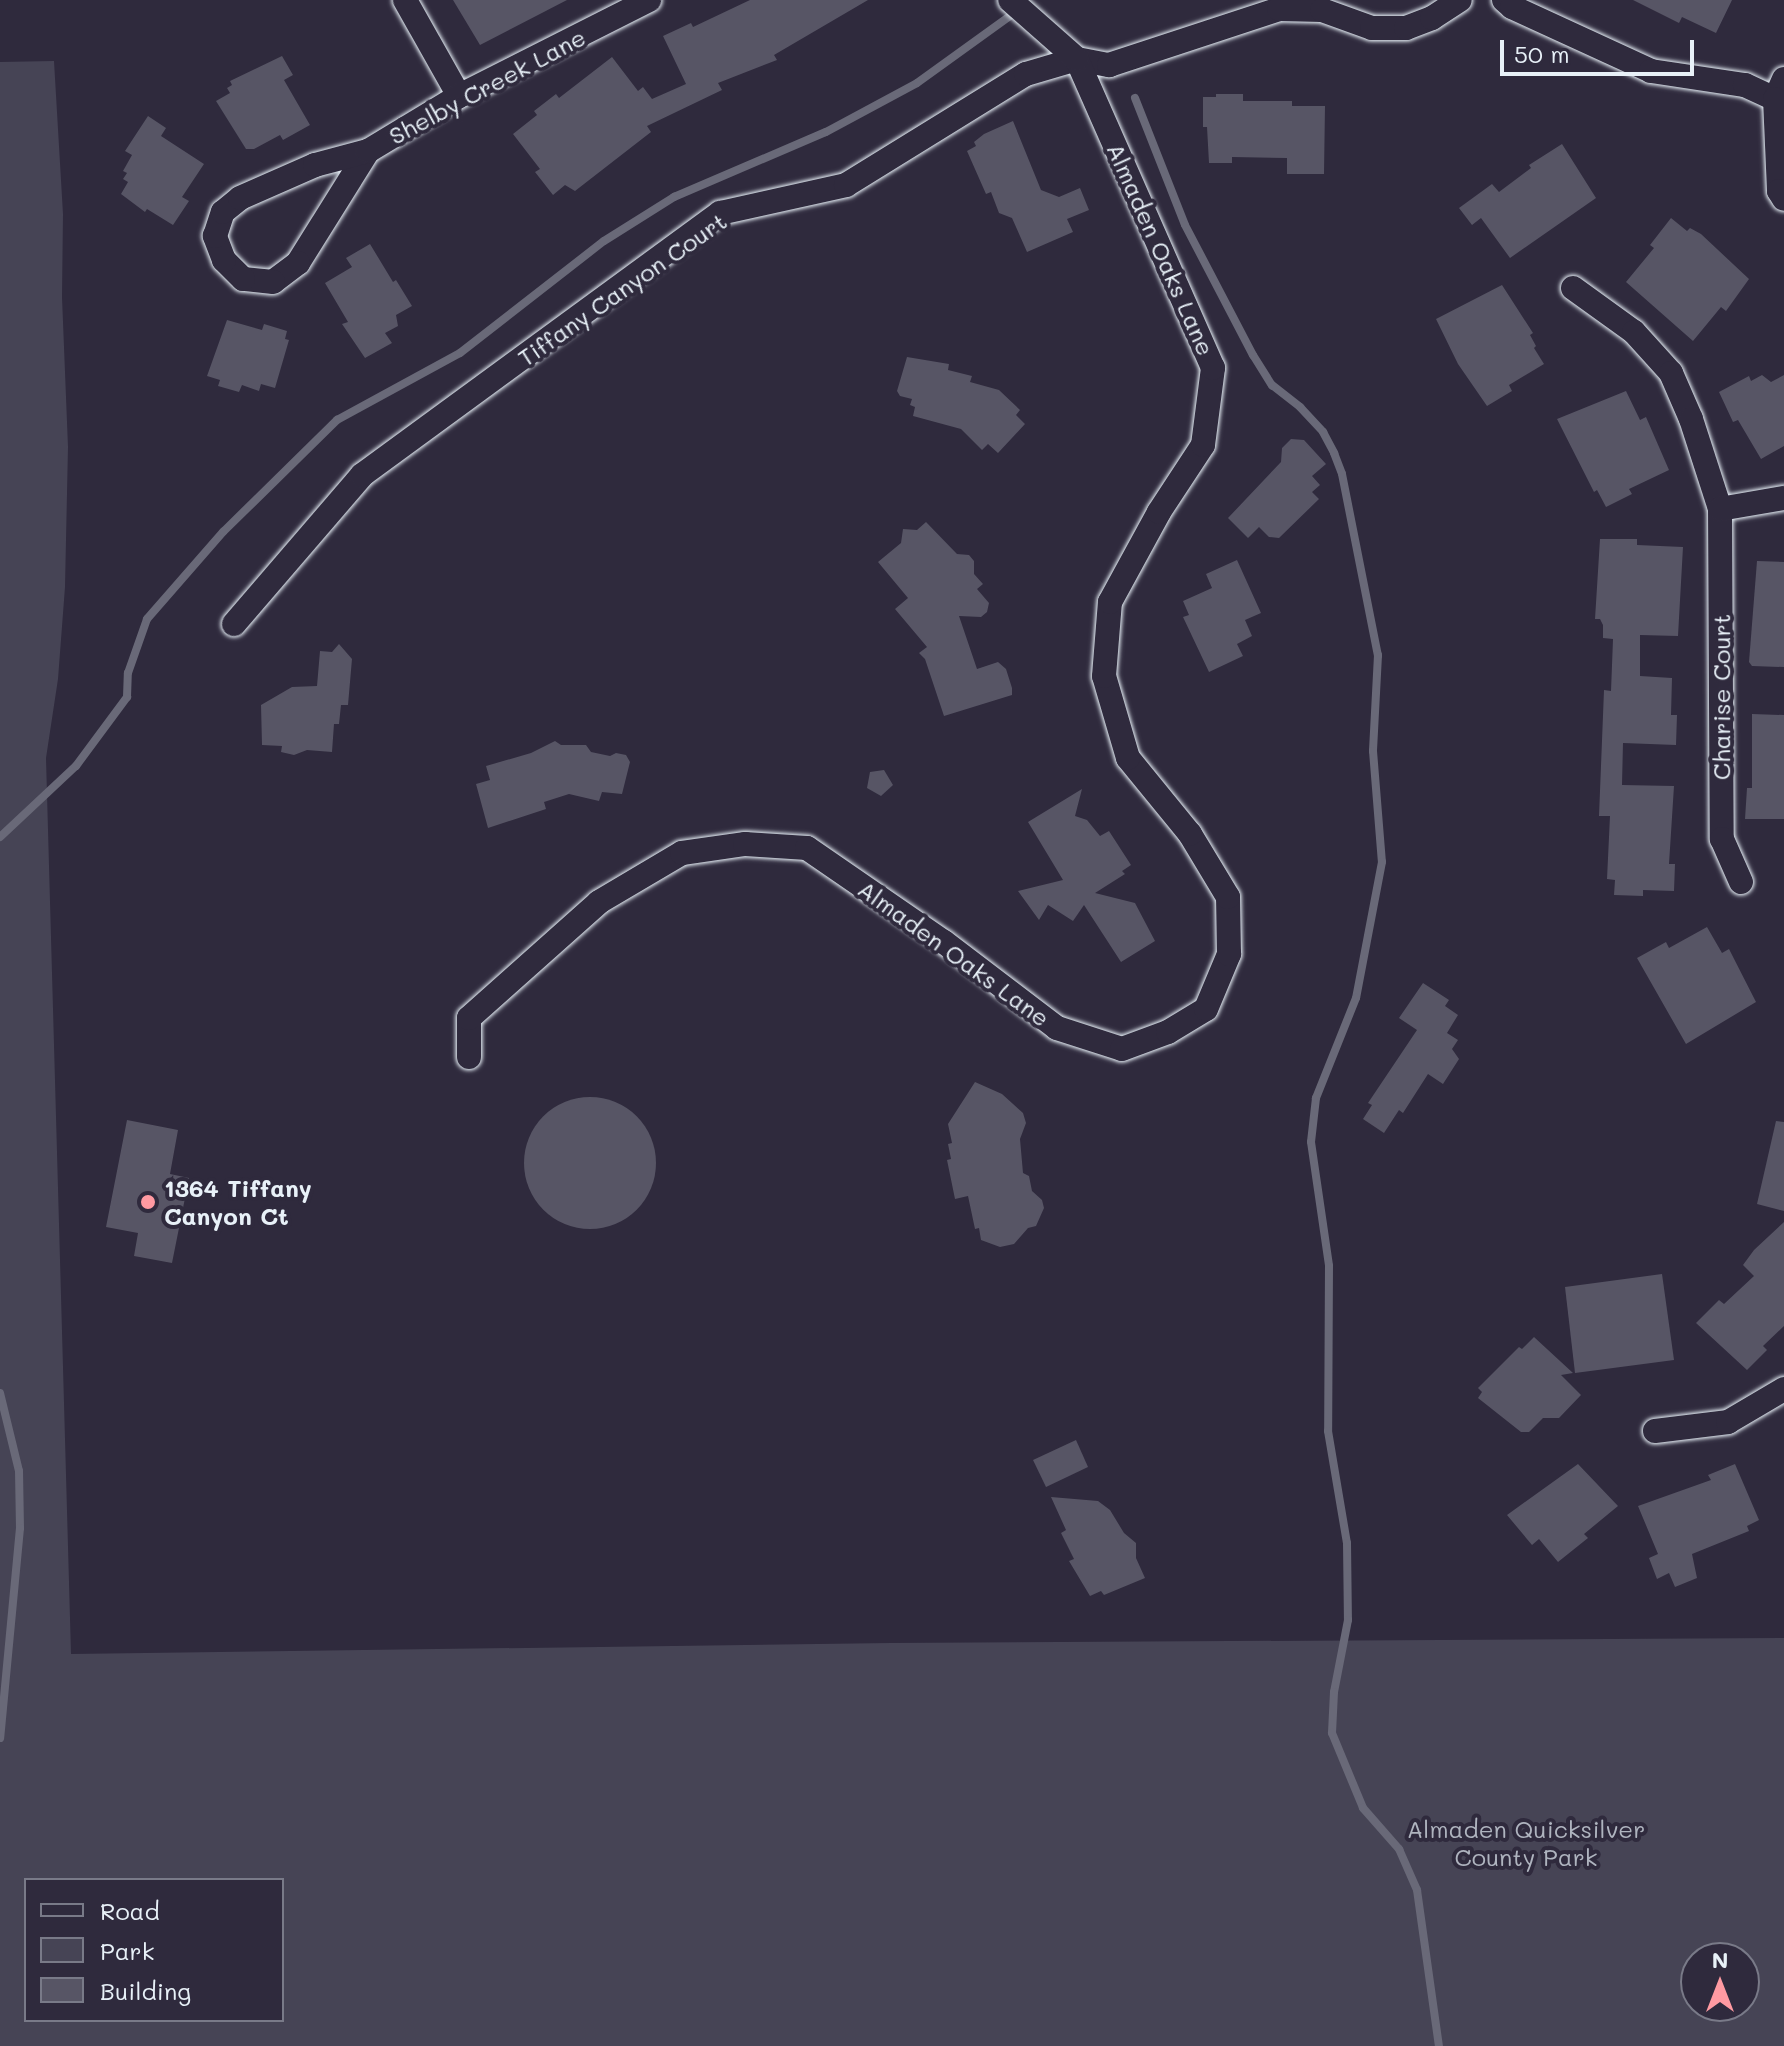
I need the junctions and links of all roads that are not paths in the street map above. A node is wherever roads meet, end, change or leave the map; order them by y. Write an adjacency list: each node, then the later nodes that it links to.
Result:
1 (405, 0): 8 (street)
2 (649, 0): 8 (street, Shelby Creek Lane)
3 (1010, 0): 6 (street)
4 (1460, 0): 6 (street)
5 (1504, 0): 7 (street)
6 (1077, 59): 14 (street, Tiffany Canyon Court); 16 (street, Almaden Oaks Lane)
7 (1779, 89): 10 (street)
8 (459, 96): 9 (street, Shelby Creek Lane)
9 (368, 151): 9 (street, Shelby Creek Lane)
10 (1784, 199)
11 (1573, 288): 13 (street, Charise Court)
12 (1784, 498): 13 (street)
13 (1720, 509): 15 (street, Charise Court)
14 (234, 624)
15 (1741, 882)
16 (469, 1057)
17 (1784, 1389): 18 (street)
18 (1655, 1431)

